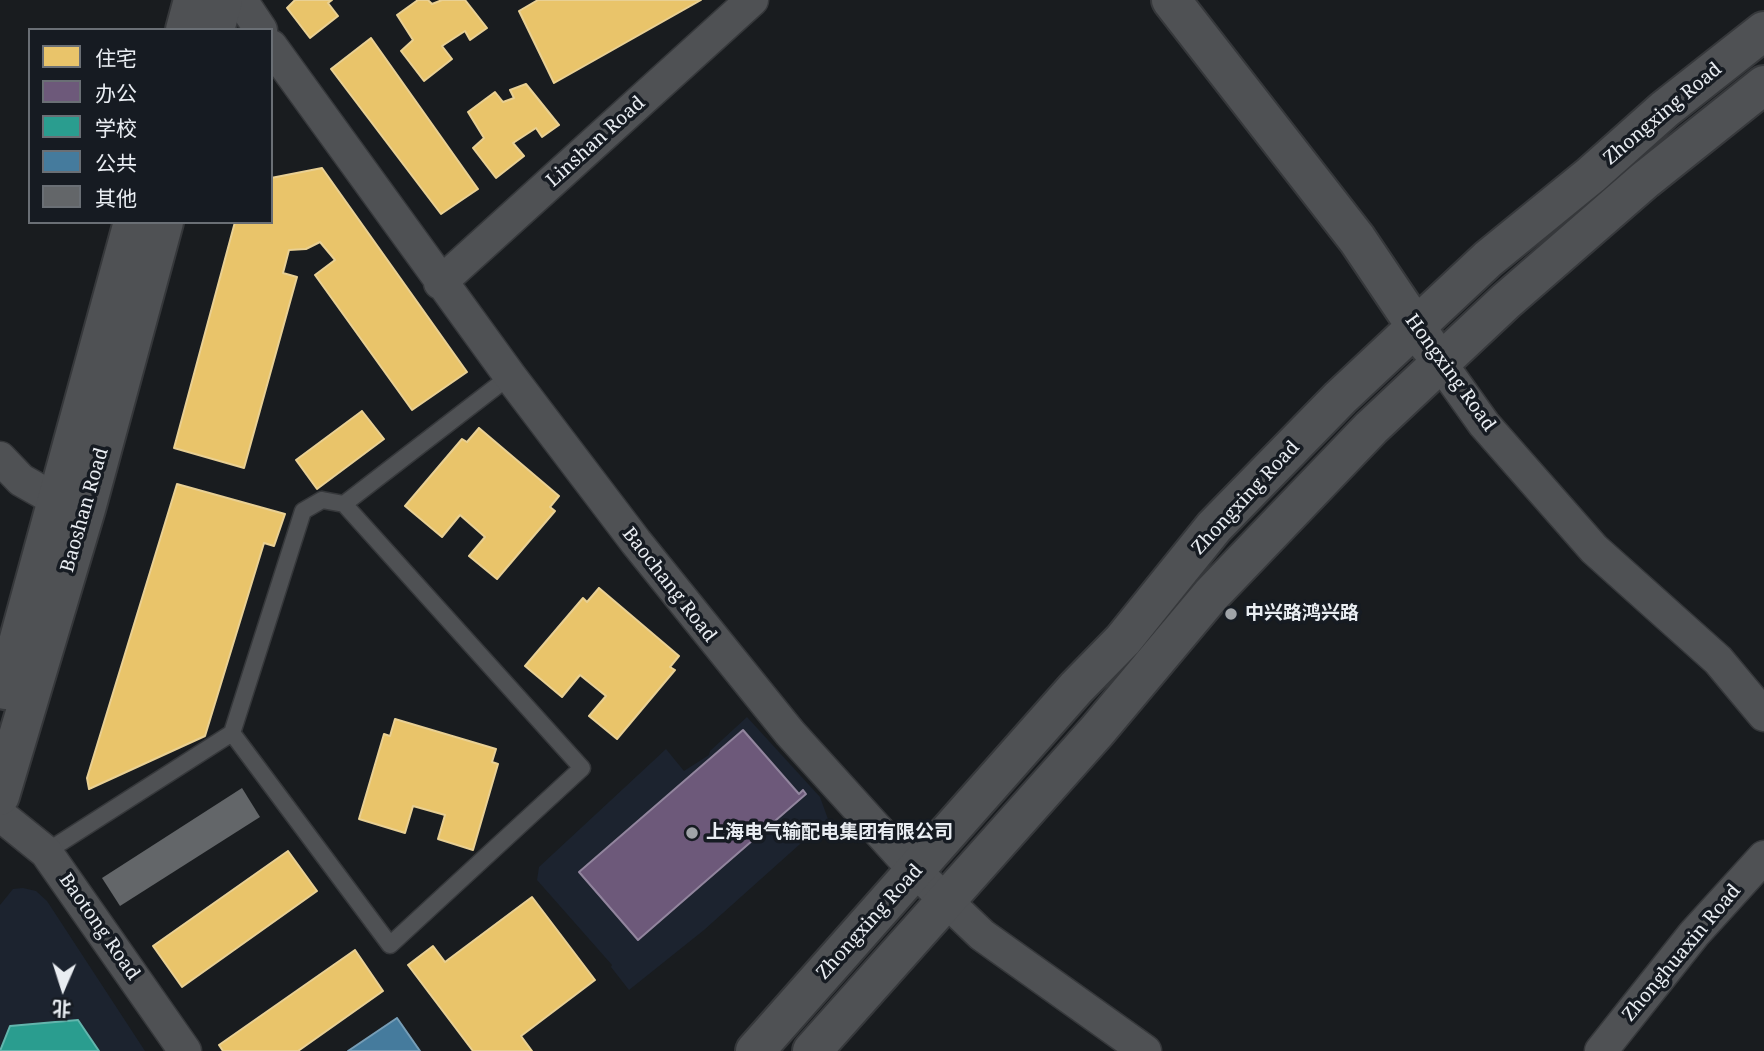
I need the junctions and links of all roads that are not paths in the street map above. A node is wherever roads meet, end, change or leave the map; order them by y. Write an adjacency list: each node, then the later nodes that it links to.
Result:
1 (193, 0): 6 (main road)
2 (223, 0): 7 (main road)
3 (241, 0): 8 (street)
4 (752, 0): 14 (street, Linshan Road)
5 (1171, 0): 15 (main road, Hongxing Road)
6 (186, 28)
7 (216, 28)
8 (260, 28)
9 (1764, 31): 15 (main road, Zhongxing Road)
10 (273, 49): 14 (street, Baochang Road)
11 (1764, 85): 16 (main road, Zhongxing Road)
12 (133, 224): 20 (main road, Baoshan Road)
13 (163, 224): 20 (main road, Baoshan Road)
14 (440, 283): 17 (street, Baochang Road)
15 (1415, 325): 16 (main road, Hongxing Road); 28 (main road, Zhongxing Road)
16 (1439, 361): 22 (street, Hongxing Road); 29 (main road, Zhongxing Road)
17 (510, 376): 19 (lane); 28 (street, Baochang Road)
18 (0, 458): 20 (street)
19 (344, 504): 23 (lane); 23 (lane)
20 (72, 505): 21 (main road, Baoshan Road); 24 (main road, Baoshan Road)
21 (0, 710)
22 (1764, 715)
23 (232, 733): 26 (lane)
24 (0, 796)
25 (0, 815): 26 (street, Baotong Road)
26 (46, 852): 30 (street, Baotong Road)
27 (1764, 856): 34 (street, Zhonghuaxin Road)
28 (915, 871): 29 (street, Baochang Road); 31 (main road, Zhongxing Road)
29 (945, 902): 32 (main road, Zhongxing Road); 33 (street, Baochang Road)
30 (185, 1051)
31 (755, 1051)
32 (811, 1051)
33 (1145, 1051)
34 (1601, 1051)

